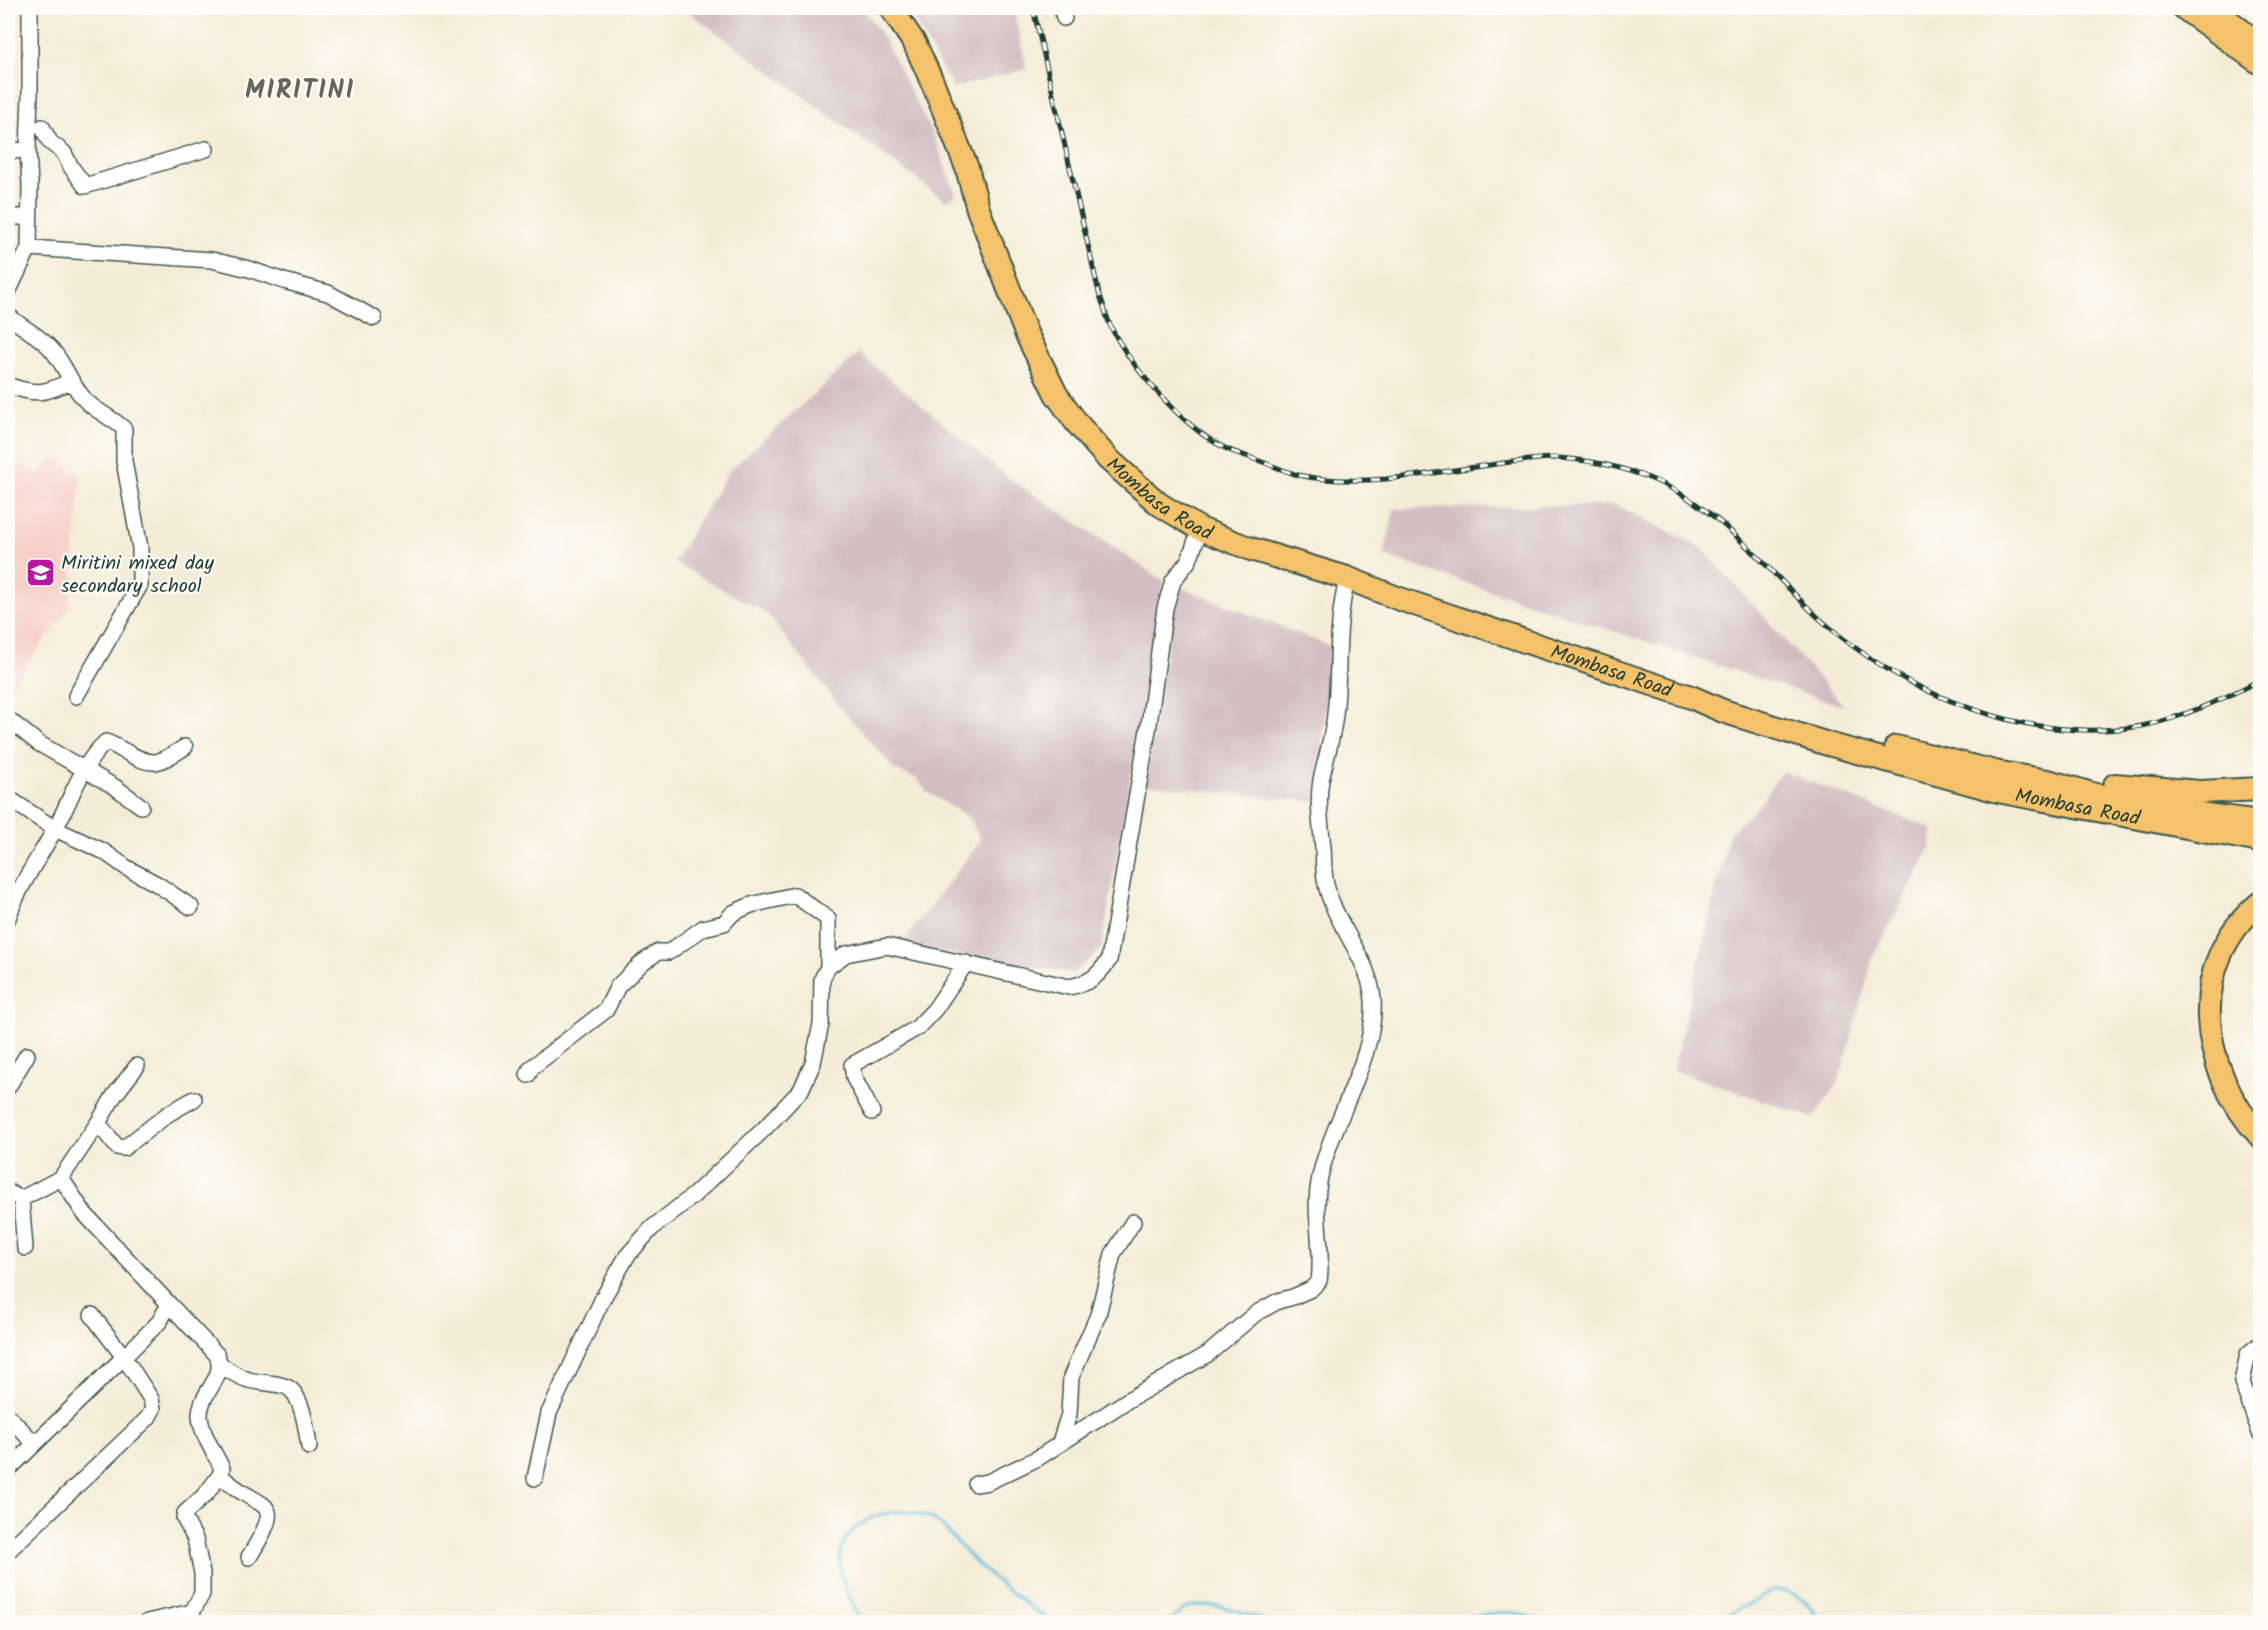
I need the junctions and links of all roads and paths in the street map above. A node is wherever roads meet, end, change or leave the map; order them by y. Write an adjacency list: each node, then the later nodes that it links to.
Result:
1 (30, 8): 9 (street)
2 (891, 8): 19 (highway, Mombasa Road)
3 (2184, 8): 6 (highway)
4 (2212, 8): 5 (highway)
5 (2260, 45)
6 (2260, 63)
7 (42, 127): 8 (street)
8 (206, 149)
9 (28, 150): 10 (street); 12 (street)
10 (8, 151)
11 (8, 217): 12 (street)
12 (29, 217): 13 (street)
13 (29, 248): 14 (street); 16 (street)
14 (8, 292)
15 (8, 315): 17 (street)
16 (374, 318)
17 (70, 381): 18 (street); 21 (street)
18 (10, 386)
19 (1200, 530): 20 (highway, Mombasa Road); 36 (street)
20 (1347, 578): 22 (highway, Mombasa Road); 57 (street)
21 (76, 696)
22 (1692, 697): 26 (highway, Mombasa Road); 32 (highway, Mombasa Road)
23 (8, 719): 25 (street)
24 (185, 747): 25 (street)
25 (84, 769): 29 (street); 31 (street)
26 (2048, 781): 27 (highway); 30 (highway, Mombasa Road)
27 (2260, 789)
28 (8, 798): 31 (street)
29 (141, 806)
30 (2260, 822)
31 (55, 829): 34 (street); 35 (street)
32 (2260, 840)
33 (2260, 903): 45 (highway)
34 (191, 907)
35 (8, 918)
36 (966, 963): 37 (street); 43 (street)
37 (828, 967): 40 (street); 62 (street)
38 (27, 1055): 41 (street)
39 (137, 1066): 44 (street)
40 (528, 1075)
41 (8, 1088)
42 (194, 1099): 44 (street)
43 (872, 1112)
44 (98, 1123): 46 (street)
45 (2260, 1136)
46 (61, 1178): 47 (street); 50 (street)
47 (14, 1196): 49 (street)
48 (1133, 1222): 57 (street)
49 (25, 1248)
50 (170, 1304): 53 (street); 54 (street)
51 (92, 1315): 53 (street)
52 (2260, 1344): 56 (street)
53 (124, 1357): 58 (street); 64 (street)
54 (220, 1364): 59 (street); 61 (street)
55 (8, 1416): 58 (street)
56 (2260, 1433)
57 (1060, 1442): 63 (street)
58 (34, 1443): 60 (street)
59 (309, 1447)
60 (8, 1470)
61 (220, 1475): 65 (street); 66 (street)
62 (535, 1478)
63 (976, 1484)
64 (8, 1551)
65 (249, 1557)
66 (193, 1617): 67 (street)
67 (147, 1623)

